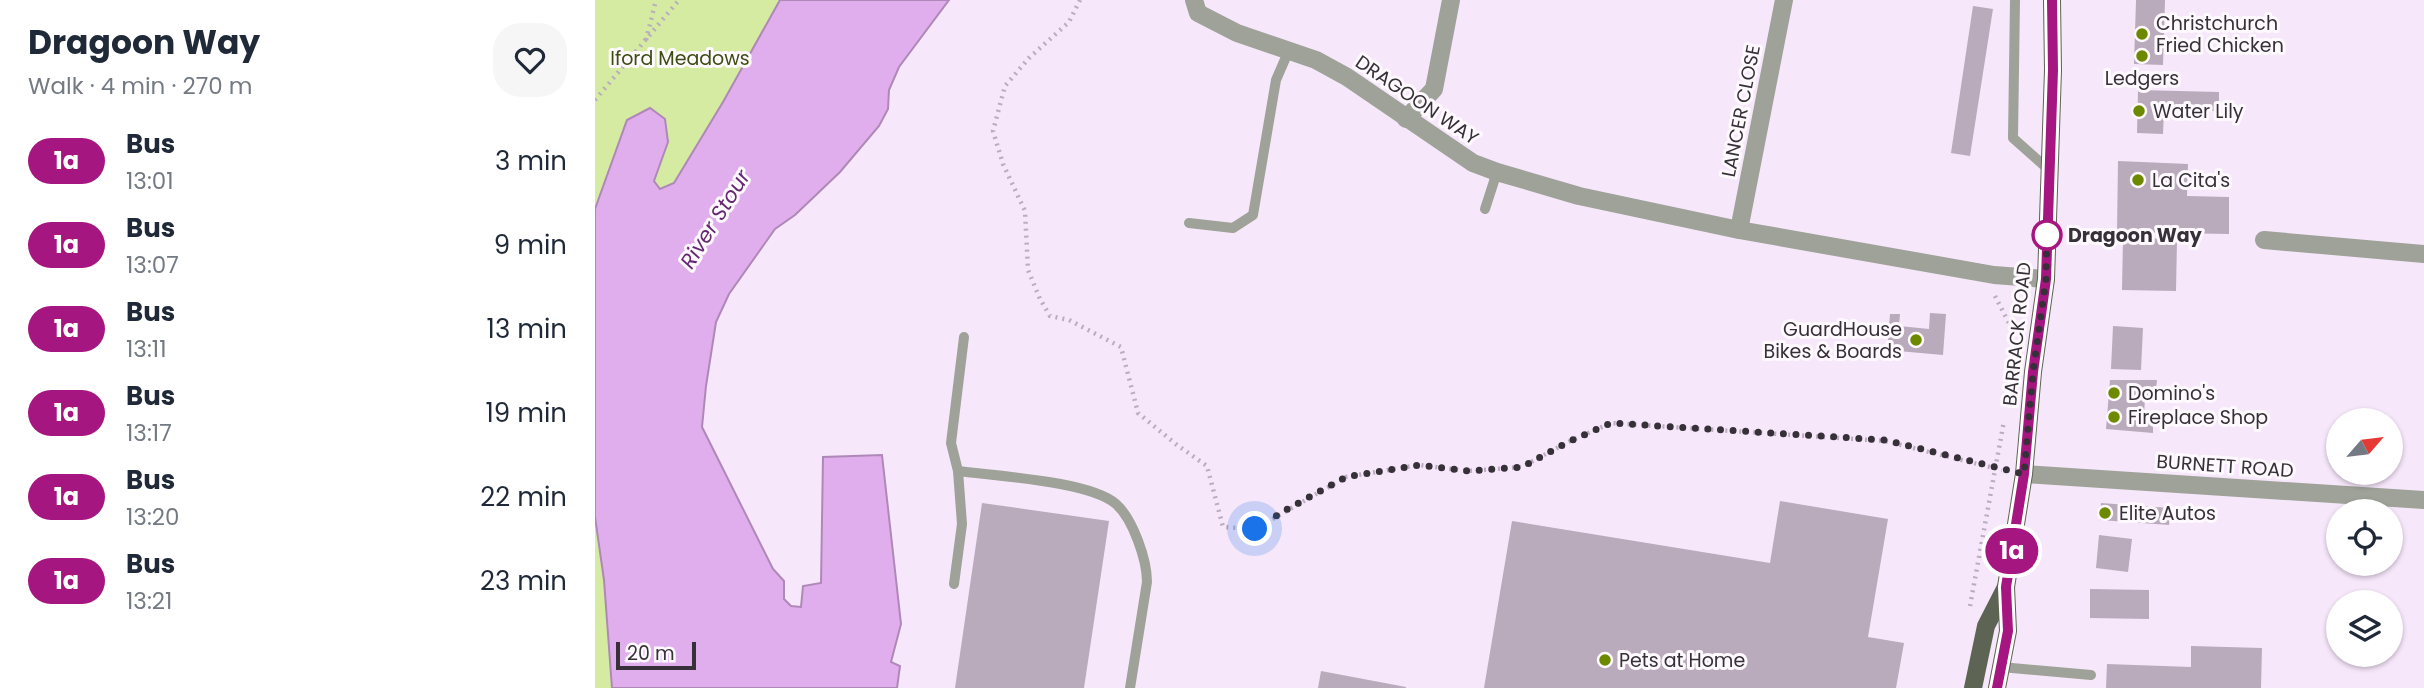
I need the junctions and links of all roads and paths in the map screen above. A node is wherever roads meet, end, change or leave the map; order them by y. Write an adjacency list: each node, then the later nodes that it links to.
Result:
1 (656, 0): 9 (path)
2 (679, 0): 9 (path)
3 (1080, 0): 25 (path)
4 (1194, 0): 10 (street, DRAGOON WAY)
5 (1451, 0): 12 (street)
6 (1784, 0): 17 (street, LANCER CLOSE)
7 (2015, 0): 13 (lane)
8 (2052, 0): 13 (main road, BARRACK ROAD)
9 (646, 41): 11 (path)
10 (1289, 50): 12 (street, DRAGOON WAY); 16 (lane)
11 (595, 100)
12 (1406, 119): 14 (street, DRAGOON WAY)
13 (2049, 170): 21 (main road, BARRACK ROAD)
14 (1497, 172): 15 (lane); 17 (street, DRAGOON WAY)
15 (1485, 209)
16 (1189, 223)
17 (1739, 230): 20 (street, DRAGOON WAY)
18 (2264, 240): 19 (street)
19 (2424, 254)
20 (1994, 275): 21 (street, DRAGOON WAY); 23 (path)
21 (2046, 279): 27 (main road, BARRACK ROAD)
22 (964, 337): 26 (lane)
23 (2013, 354)
24 (2005, 417): 25 (path)
25 (1996, 469): 27 (path); 31 (path)
26 (958, 471): 29 (lane); 34 (lane)
27 (2024, 474): 28 (street, BURNETT ROAD); 30 (main road, BARRACK ROAD)
28 (2424, 500)
29 (954, 584)
30 (2006, 587): 32 (main road, BARRACK ROAD); 35 (main road, BARRACK ROAD)
31 (1969, 613)
32 (2001, 667): 33 (lane); 36 (main road, BARRACK ROAD)
33 (2091, 676)
34 (1130, 688)
35 (1973, 688)
36 (1997, 688)

